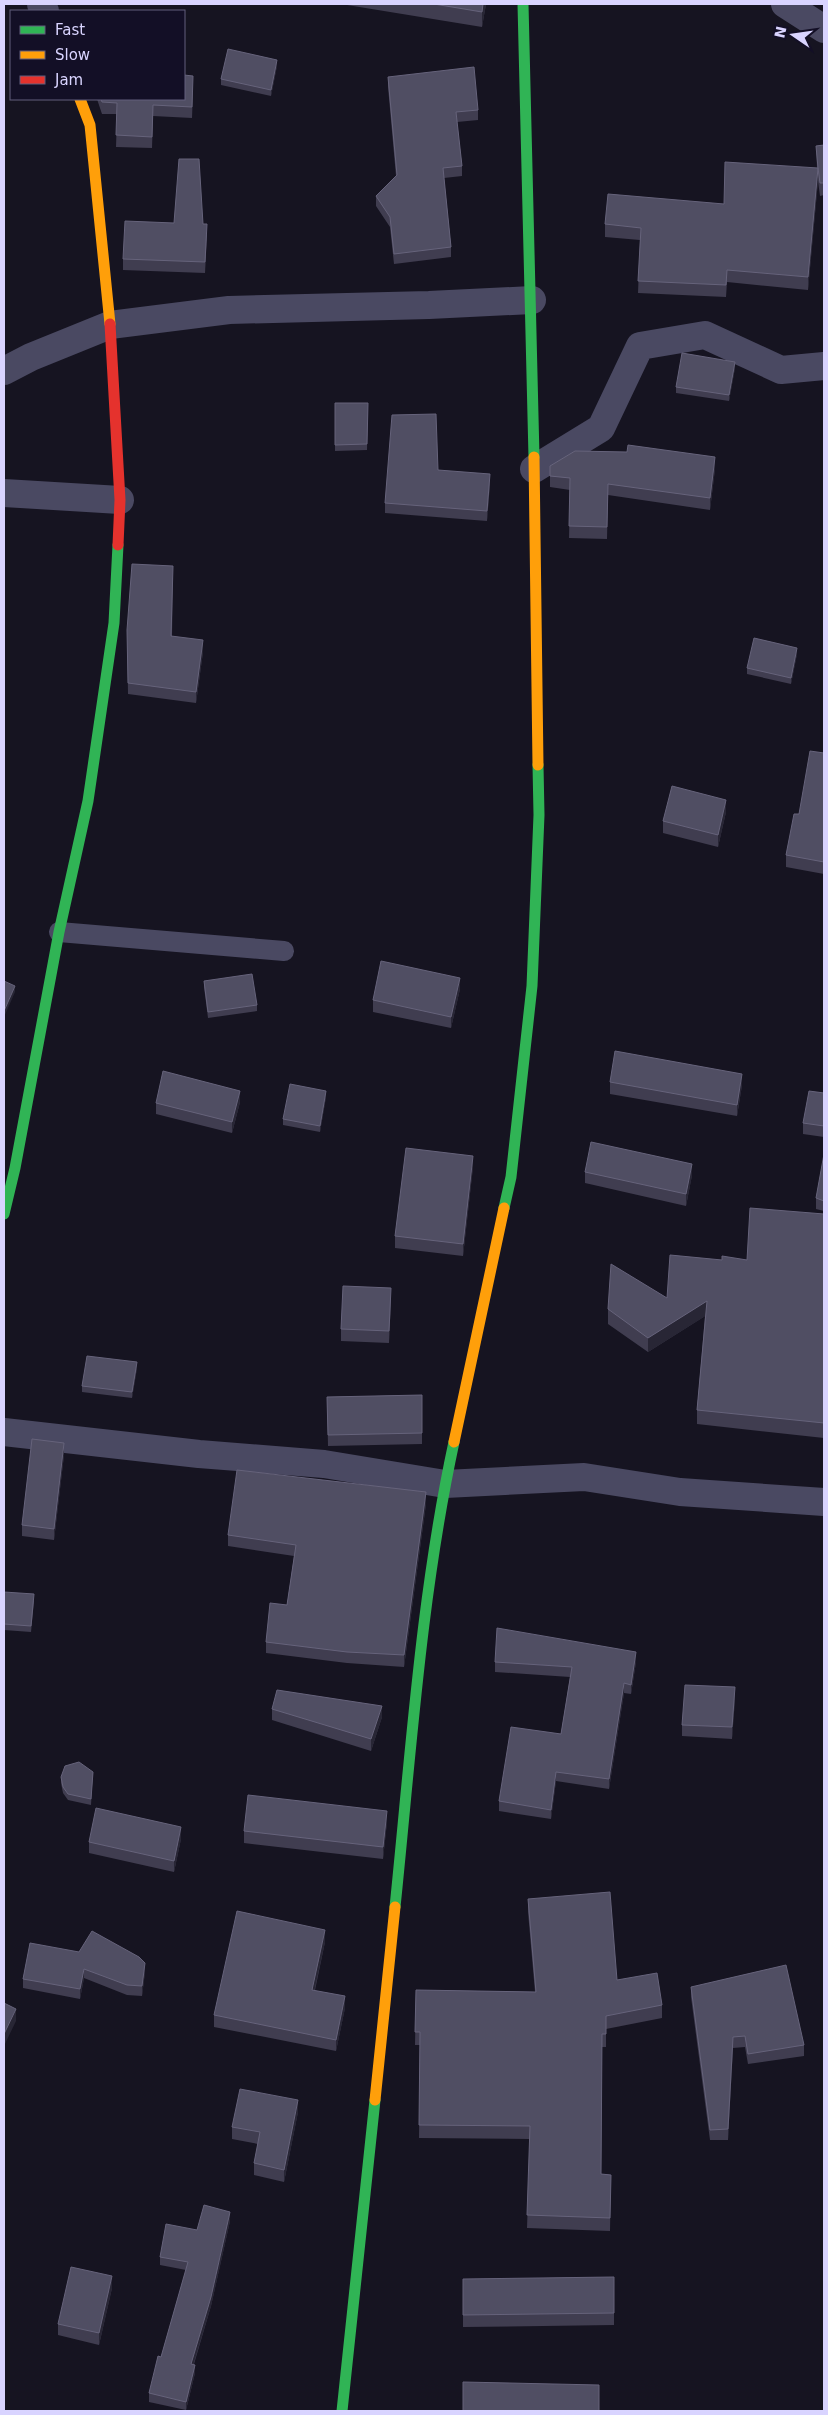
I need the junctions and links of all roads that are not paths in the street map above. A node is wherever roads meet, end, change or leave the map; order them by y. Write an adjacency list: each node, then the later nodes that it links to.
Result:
1 (524, 4): 5 (street)
2 (785, 4): 3 (street)
3 (824, 29)
4 (80, 100): 6 (street)
5 (532, 300): 6 (street); 9 (street)
6 (110, 325): 8 (street); 11 (street)
7 (824, 366): 9 (street)
8 (4, 371)
9 (534, 470): 16 (street)
10 (4, 493): 11 (street)
11 (120, 500): 12 (street)
12 (59, 932): 13 (lane); 14 (street)
13 (284, 952)
14 (4, 1214)
15 (4, 1432): 16 (street)
16 (445, 1484): 17 (street); 18 (street)
17 (824, 1502)
18 (342, 2411)

